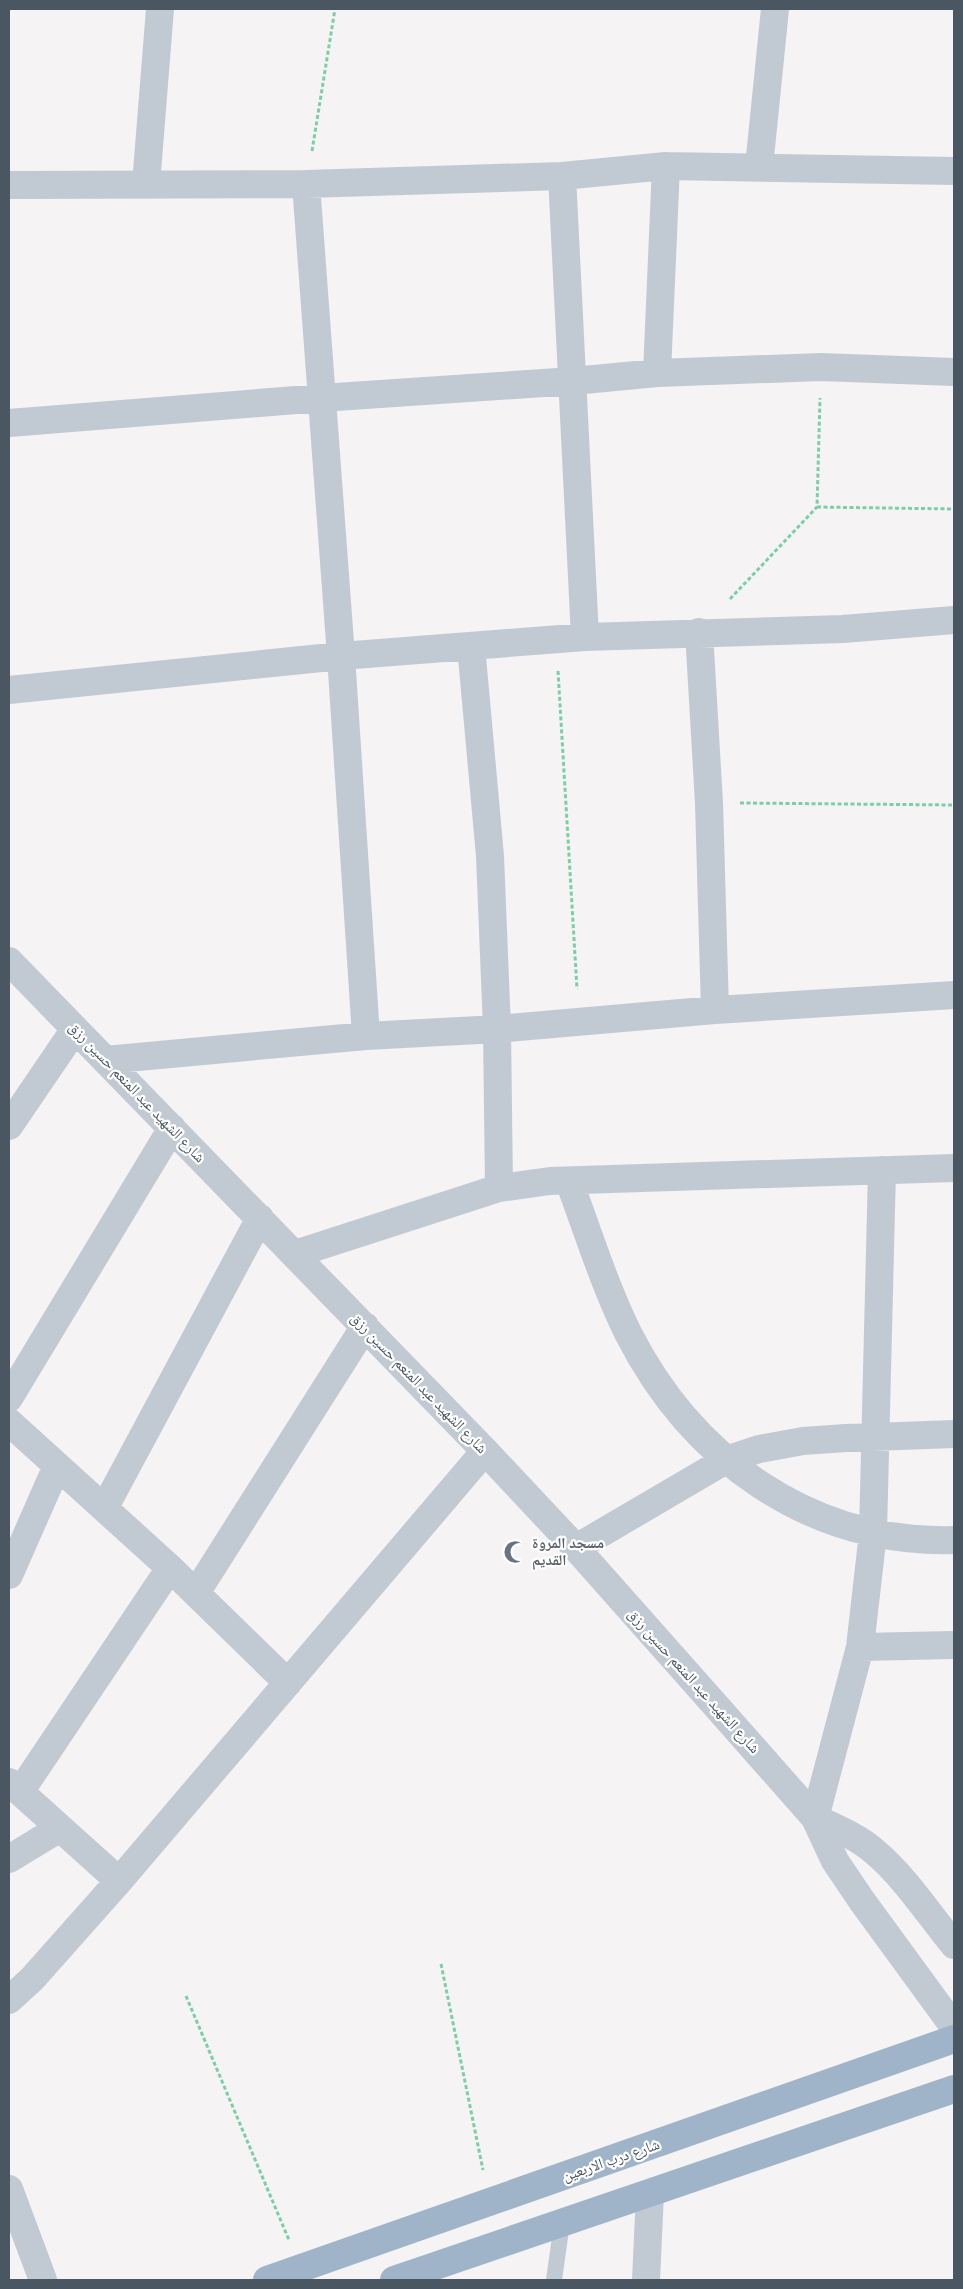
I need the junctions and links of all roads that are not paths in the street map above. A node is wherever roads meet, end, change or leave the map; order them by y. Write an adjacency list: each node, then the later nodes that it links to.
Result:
1 (160, 9): 7 (street)
2 (775, 9): 4 (street)
3 (666, 166): 4 (street); 6 (street); 11 (street)
4 (760, 167): 5 (street)
5 (954, 171)
6 (562, 176): 8 (street); 12 (street)
7 (146, 184): 8 (street); 9 (street)
8 (306, 184): 13 (street)
9 (9, 185)
10 (954, 372): 11 (street)
11 (658, 373): 12 (street)
12 (574, 381): 13 (street); 17 (street)
13 (321, 398): 14 (street); 19 (street)
14 (9, 423)
15 (954, 620): 16 (street)
16 (699, 632): 17 (street); 23 (street)
17 (585, 637): 18 (street)
18 (472, 646): 19 (street); 25 (street)
19 (341, 656): 20 (street); 26 (street)
20 (9, 690)
21 (9, 961): 24 (street, شارع الشهيد عبد المنعم حسين رزق)
22 (954, 995): 23 (street)
23 (715, 1010): 25 (street)
24 (75, 1029): 27 (street, شارع الشهيد عبد المنعم حسين رزق); 28 (street)
25 (497, 1029): 26 (street); 33 (street)
26 (366, 1036): 27 (street)
27 (105, 1060): 29 (street, شارع الشهيد عبد المنعم حسين رزق)
28 (9, 1126)
29 (172, 1128): 34 (street, شارع الشهيد عبد المنعم حسين رزق); 37 (street)
30 (954, 1168): 31 (street)
31 (882, 1170): 32 (street); 40 (street)
32 (569, 1181): 33 (street); 42 (street)
33 (499, 1188): 35 (street)
34 (260, 1218): 35 (street, شارع الشهيد عبد المنعم حسين رزق); 44 (street)
35 (295, 1254): 36 (street, شارع الشهيد عبد المنعم حسين رزق)
36 (365, 1326): 41 (street, شارع الشهيد عبد المنعم حسين رزق); 50 (street)
37 (9, 1398)
38 (9, 1422): 43 (street)
39 (954, 1434): 40 (street)
40 (876, 1436): 42 (street); 45 (street)
41 (486, 1451): 47 (street, شارع الشهيد عبد المنعم حسين رزق); 53 (street)
42 (726, 1460): 45 (street); 47 (street)
43 (58, 1466): 44 (street); 49 (street)
44 (105, 1507): 48 (street)
45 (873, 1533): 46 (street); 52 (street)
46 (954, 1540)
47 (576, 1548): 55 (street, شارع الشهيد عبد المنعم حسين رزق)
48 (170, 1568): 50 (street); 54 (street)
49 (9, 1575)
50 (196, 1593): 53 (street)
51 (954, 1644): 52 (street)
52 (860, 1647): 55 (street)
53 (288, 1683): 58 (street)
54 (14, 1787): 56 (street)
55 (816, 1818): 59 (street, شارع الشهيد عبد المنعم حسين رزق); 61 (street, شارع الشهيد عبد المنعم حسين رزق)
56 (60, 1828): 57 (street); 58 (street)
57 (9, 1859)
58 (119, 1881): 60 (street)
59 (954, 1946)
60 (9, 2000)
61 (954, 2027)
62 (954, 2039): 68 (highway, شارع درب الاربعين)
63 (954, 2089): 65 (highway)
64 (9, 2189): 67 (street)
65 (650, 2193): 66 (highway); 71 (street)
66 (562, 2223): 69 (highway); 70 (lane)
67 (43, 2280)
68 (267, 2280)
69 (394, 2280)
70 (554, 2280)
71 (646, 2280)

